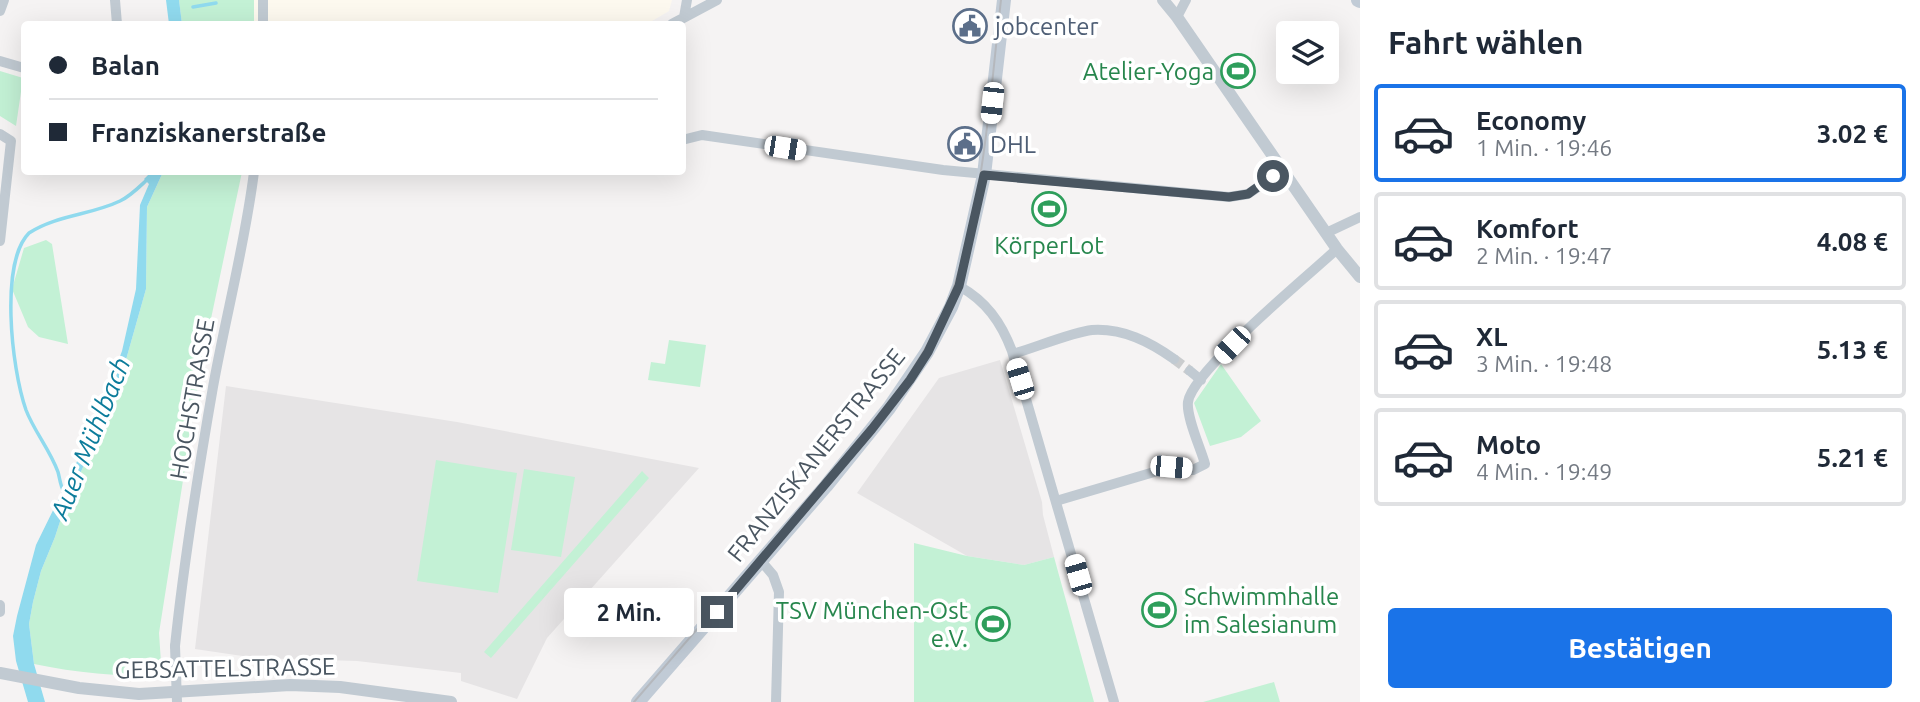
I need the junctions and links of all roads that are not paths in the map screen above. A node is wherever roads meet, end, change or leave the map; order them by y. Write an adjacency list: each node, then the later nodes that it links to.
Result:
1 (4, 0): 9 (street)
2 (115, 0): 12 (street)
3 (263, 0): 13 (street)
4 (687, 0): 10 (street)
5 (717, 0): 10 (street)
6 (1004, 0): 21 (main road, FRANZISKANERSTRASSE)
7 (1163, 0): 11 (street)
8 (1186, 0): 11 (street)
9 (0, 11)
10 (684, 17): 14 (street)
11 (1177, 17): 19 (street)
12 (117, 21)
13 (263, 21)
14 (677, 21)
15 (0, 61): 16 (street)
16 (21, 67)
17 (0, 134): 24 (street)
18 (686, 139): 21 (street)
19 (1284, 169): 21 (street); 23 (street)
20 (254, 175): 37 (street, HOCHSTRASSE, bridge)
21 (984, 175): 27 (main road, FRANZISKANERSTRASSE)
22 (1360, 217): 23 (street)
23 (1325, 233): 25 (street)
24 (0, 241)
25 (1337, 249): 26 (street); 31 (street)
26 (1360, 277)
27 (959, 286): 28 (street); 33 (main road, FRANZISKANERSTRASSE)
28 (1013, 354): 29 (street); 32 (street)
29 (1174, 359)
30 (1190, 371): 31 (street)
31 (1201, 380): 32 (street)
32 (1056, 501): 41 (street)
33 (761, 561): 39 (main road, FRANZISKANERSTRASSE); 40 (street)
34 (0, 605): 35 (street)
35 (0, 612)
36 (1, 674): 38 (street, GEBSATTELSTRASSE)
37 (177, 702)
38 (451, 702)
39 (638, 702)
40 (776, 702)
41 (1114, 702)

